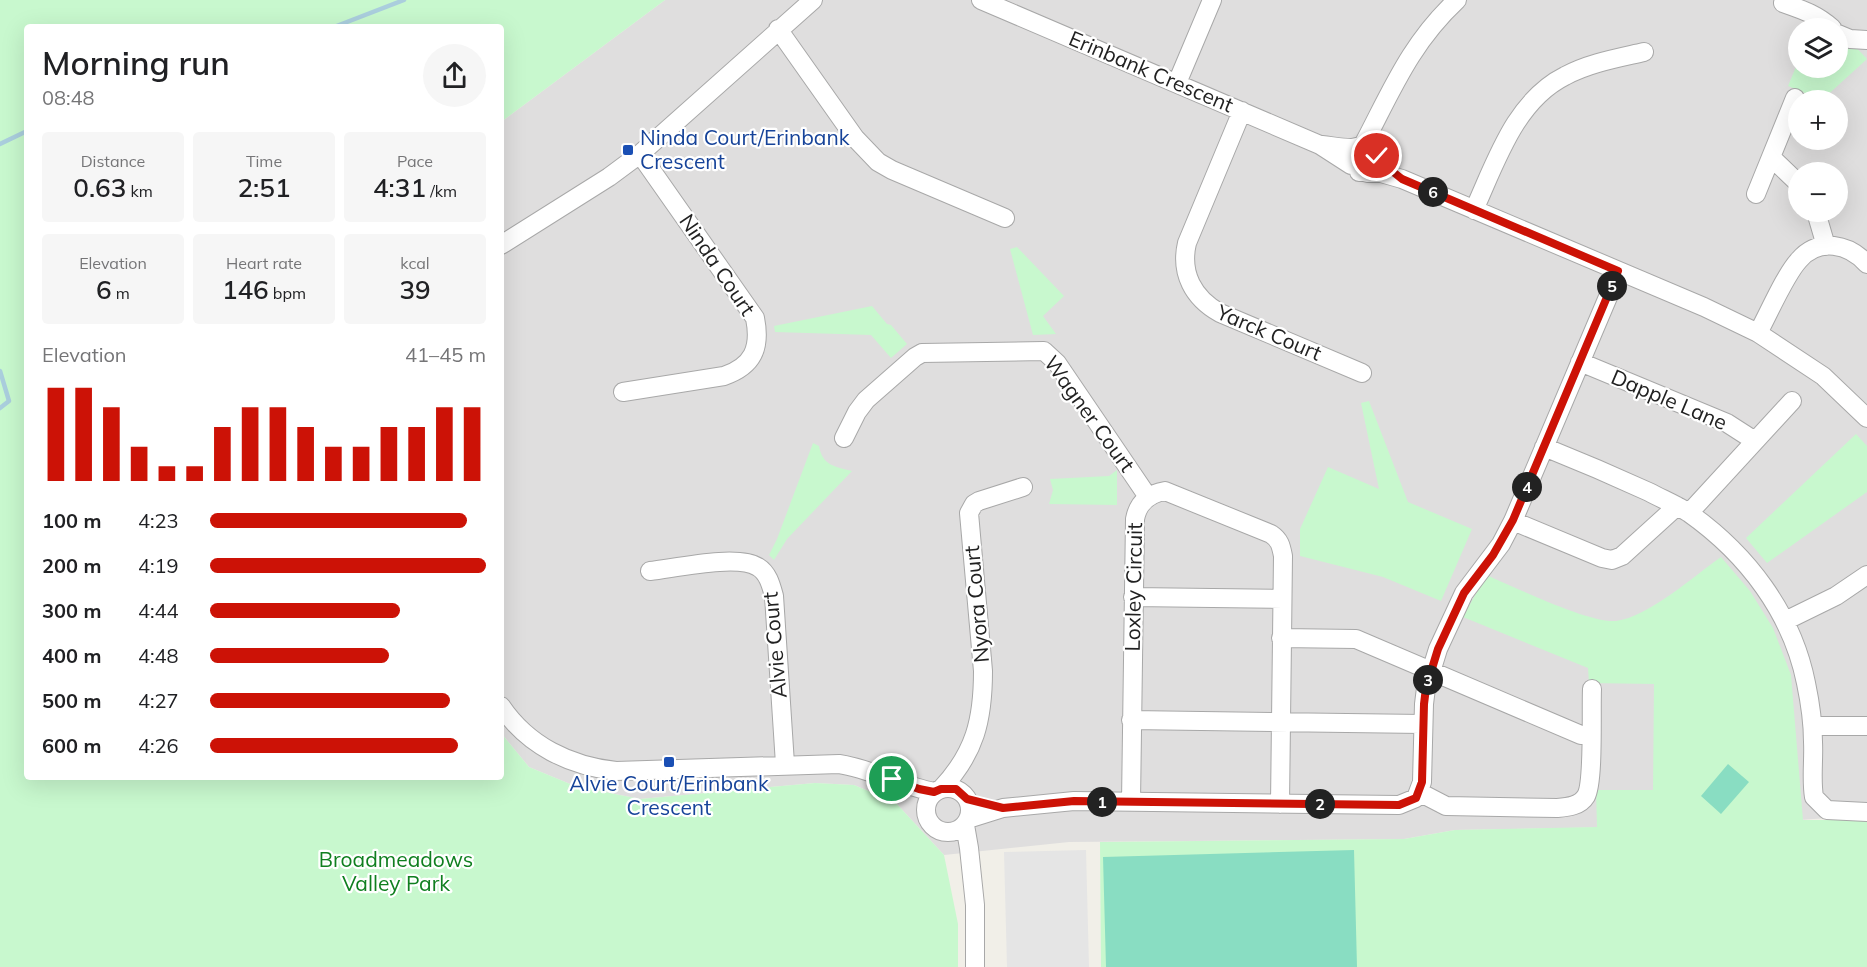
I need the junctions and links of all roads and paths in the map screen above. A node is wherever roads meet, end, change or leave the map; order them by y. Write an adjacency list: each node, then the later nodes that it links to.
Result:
1 (813, 0): 8 (street)
2 (981, 0): 6 (street, Erinbank Crescent)
3 (1212, 0): 12 (street)
4 (1457, 0): 16 (street)
5 (1783, 3): 7 (street)
6 (1013, 6): 12 (street, Erinbank Crescent)
7 (1820, 18)
8 (778, 29): 15 (street); 21 (street)
9 (1848, 38): 10 (street)
10 (1867, 40)
11 (1644, 52): 20 (street)
12 (1177, 83): 13 (street, Erinbank Crescent)
13 (1242, 111): 16 (street, Erinbank Crescent); 29 (street, Yarck Court)
14 (1788, 117): 17 (street)
15 (640, 154): 23 (street); 30 (street, Ninda Court)
16 (1365, 157): 20 (street, Erinbank Crescent)
17 (1772, 159): 18 (street); 19 (street)
18 (1788, 174)
19 (1756, 194)
20 (1474, 210): 26 (street, Erinbank Crescent)
21 (1005, 218)
22 (1819, 222): 24 (street)
23 (504, 243)
24 (1826, 246): 25 (street); 27 (street)
25 (1867, 264)
26 (1618, 271): 27 (street, Erinbank Crescent); 28 (street)
27 (1758, 333): 32 (street, Erinbank Crescent)
28 (1580, 362): 34 (street, Dapple Lane); 35 (street)
29 (1362, 373)
30 (623, 392)
31 (1792, 401): 34 (street, Dapple Lane)
32 (1867, 418)
33 (844, 438): 37 (street, Wagner Court)
34 (1755, 441): 38 (street, Dapple Lane)
35 (1544, 447): 38 (street); 39 (street)
36 (1023, 487): 55 (street, Nyora Court)
37 (1148, 497): 42 (street, Loxley Circuit); 43 (street, Loxley Circuit)
38 (1683, 510): 39 (street, Dapple Lane); 44 (street)
39 (1513, 520): 46 (street)
40 (650, 571): 56 (street, Alvie Court)
41 (1867, 575): 44 (street)
42 (1133, 597): 43 (street); 49 (street, Loxley Circuit)
43 (1282, 599): 45 (street, Loxley Circuit)
44 (1785, 621): 52 (street)
45 (1281, 638): 46 (street); 50 (street, Loxley Circuit)
46 (1430, 671): 51 (street); 54 (street)
47 (1592, 689): 54 (street)
48 (504, 710): 56 (street)
49 (1131, 720): 50 (street); 61 (street, Loxley Circuit)
50 (1280, 723): 51 (street); 62 (street, Loxley Circuit)
51 (1423, 724): 59 (street)
52 (1813, 726): 53 (street); 65 (street)
53 (1867, 726)
54 (1590, 735): 59 (street)
55 (966, 756): 58 (street, Nyora Court); 60 (street, Nyora Court)
56 (784, 764): 57 (street)
57 (892, 779): 58 (street); 64 (street)
58 (938, 791): 60 (street); 64 (street)
59 (1419, 792): 62 (street)
60 (965, 796): 63 (street); 66 (street)
61 (1131, 802): 62 (street); 63 (street)
62 (1280, 804)
63 (1003, 808): 66 (street)
64 (926, 812): 67 (street)
65 (1867, 812)
66 (967, 822): 67 (street); 68 (street)
67 (944, 832): 68 (street)
68 (971, 880): 69 (street)
69 (975, 967)

